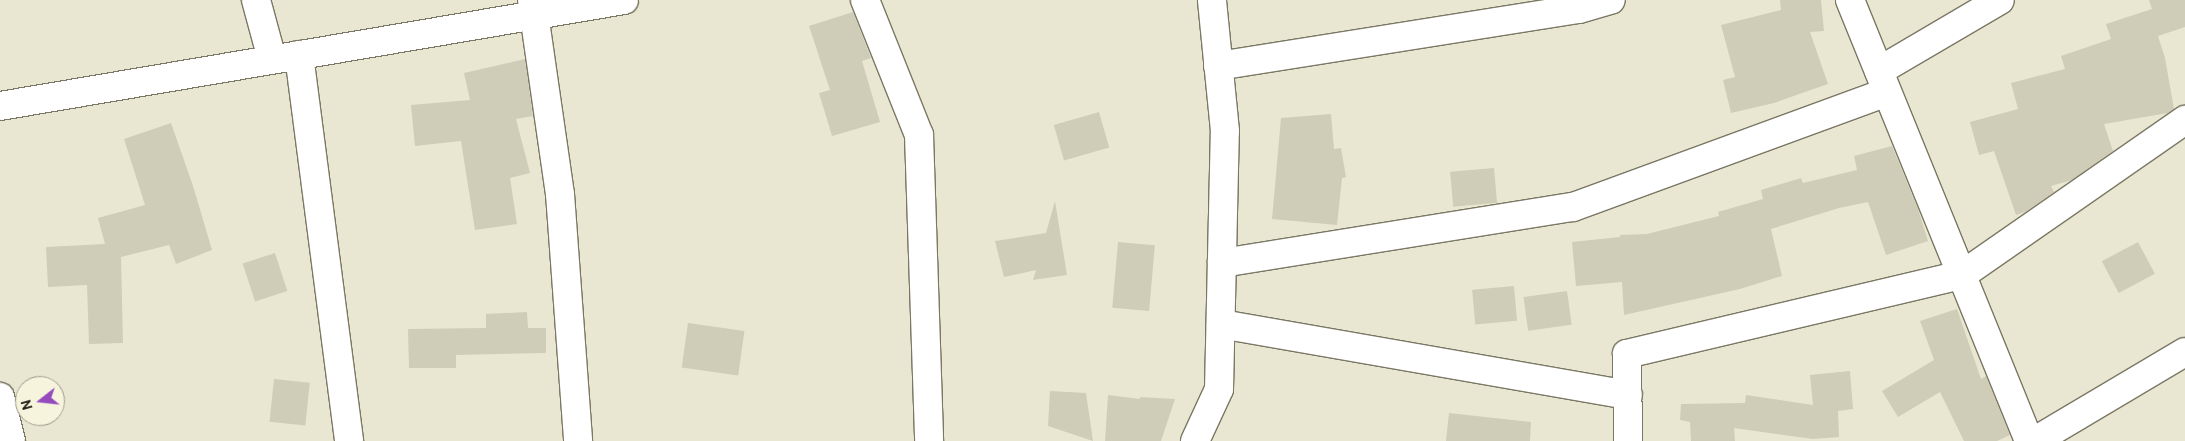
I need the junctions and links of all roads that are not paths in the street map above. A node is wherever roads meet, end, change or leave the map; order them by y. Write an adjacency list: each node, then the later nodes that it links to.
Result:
1 (256, 0): 10 (street)
2 (624, 0): 8 (street)
3 (865, 0): 24 (street)
4 (1212, 0): 11 (street)
5 (1611, 0): 11 (street)
6 (1850, 0): 12 (street)
7 (2000, 0): 12 (street)
8 (533, 8): 9 (street); 23 (street)
9 (299, 54): 10 (street); 22 (street)
10 (272, 59): 13 (street)
11 (1218, 66): 15 (street)
12 (1883, 81): 15 (street); 16 (street)
13 (0, 106)
14 (2185, 120): 16 (street)
15 (1222, 263): 17 (street)
16 (1962, 275): 19 (street); 27 (street)
17 (1221, 324): 19 (street); 25 (street)
18 (2185, 352): 28 (street)
19 (1628, 395): 26 (street)
20 (0, 397): 21 (street)
21 (11, 441)
22 (349, 441)
23 (578, 441)
24 (930, 441)
25 (1195, 441)
26 (1628, 441)
27 (2029, 441)
28 (2035, 441)

